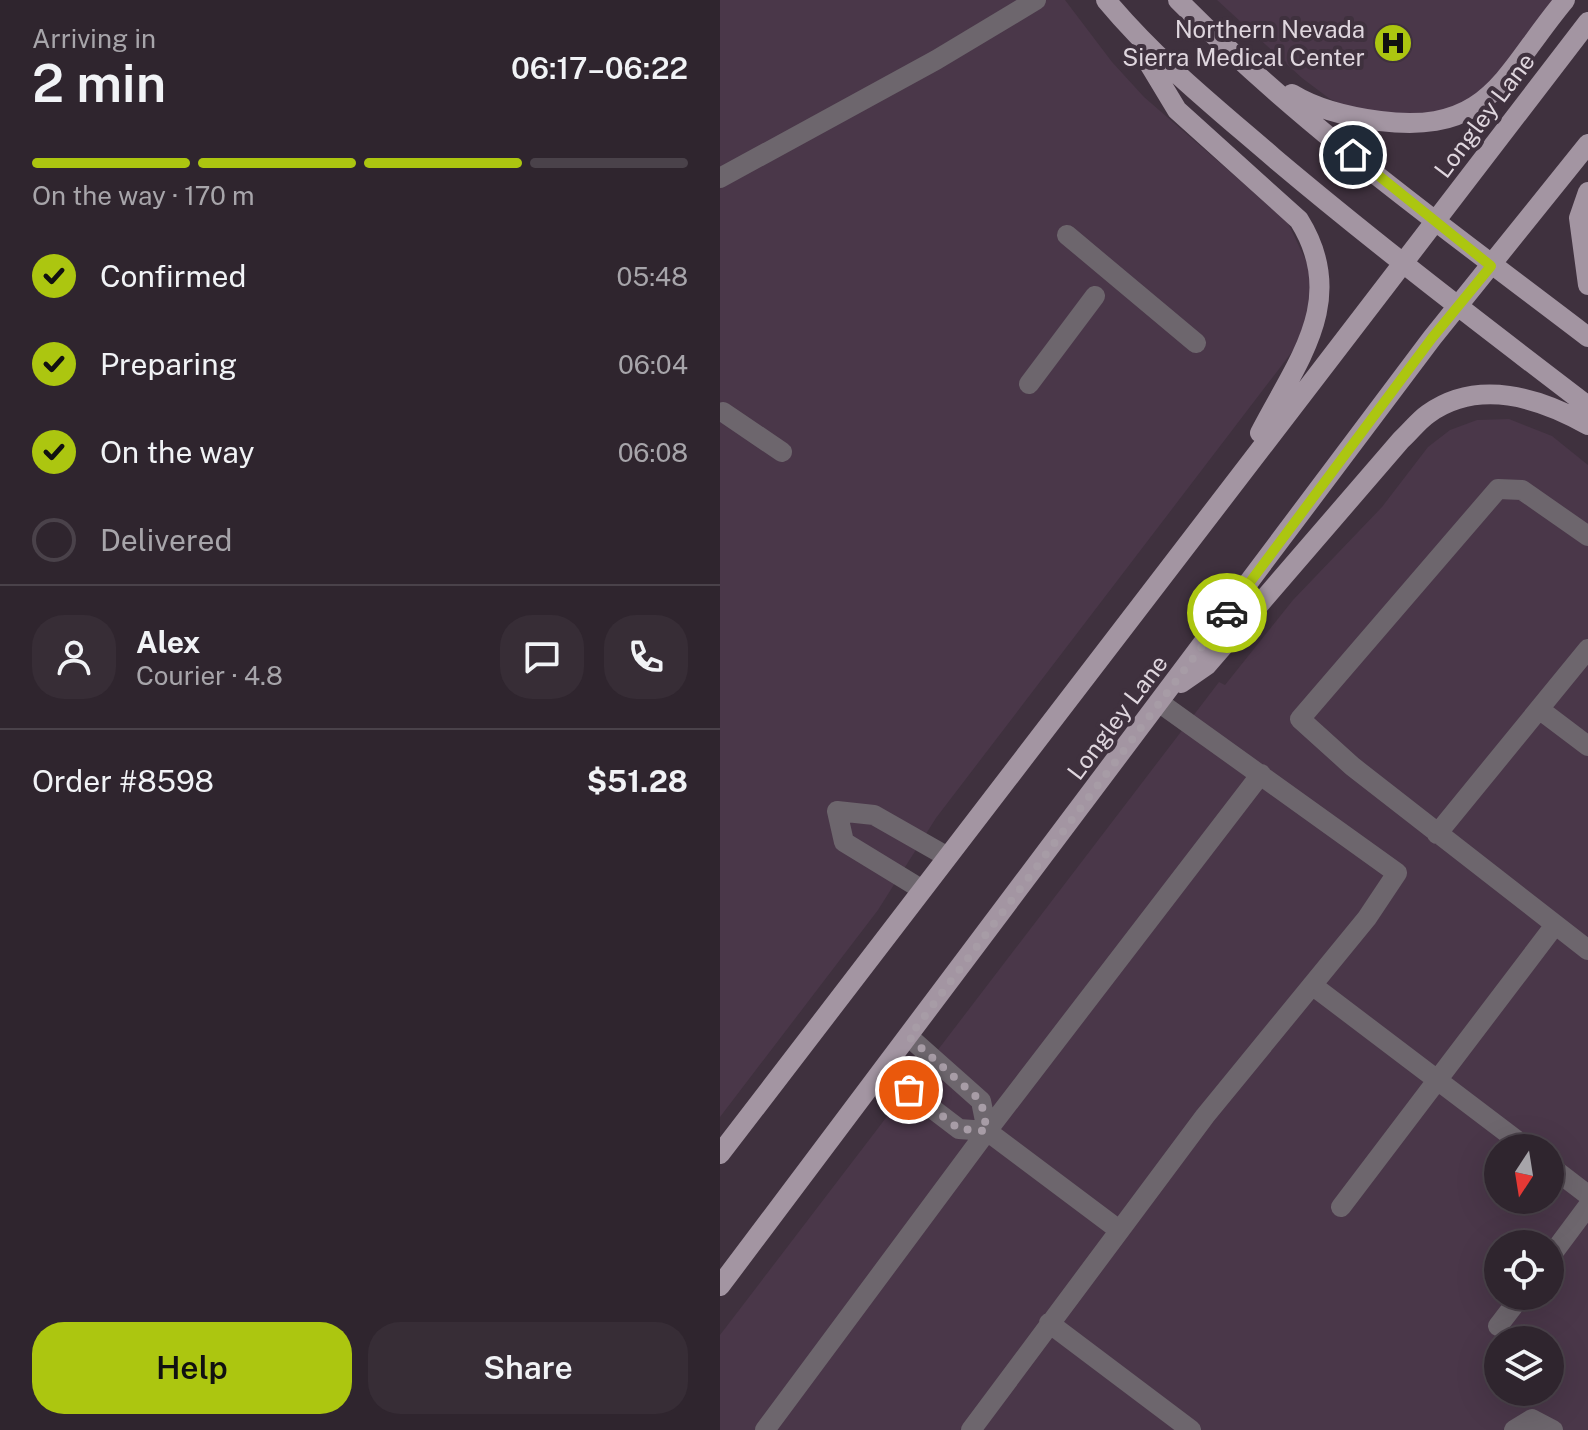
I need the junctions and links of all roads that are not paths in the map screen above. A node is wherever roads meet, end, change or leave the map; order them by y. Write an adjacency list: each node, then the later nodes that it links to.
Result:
1 (1036, 0): 9 (lane)
2 (1106, 0): 5 (main road)
3 (1178, 0): 7 (main road)
4 (1565, 0): 7 (main road)
5 (1121, 18): 13 (main road); 25 (main road)
6 (1588, 22): 11 (main road, Longley Lane)
7 (1256, 73): 11 (main road)
8 (1588, 144): 14 (main road, Longley Lane)
9 (720, 178)
10 (1588, 192): 15 (main road)
11 (1435, 222): 13 (main road, Longley Lane); 14 (main road)
12 (1067, 235): 19 (lane)
13 (1403, 265): 17 (main road); 25 (main road, Longley Lane)
14 (1491, 266): 17 (main road, Longley Lane); 18 (main road)
15 (1588, 285)
16 (1095, 296): 20 (lane)
17 (1457, 307): 21 (main road); 28 (main road, Longley Lane)
18 (1588, 337)
19 (1196, 343)
20 (1029, 384)
21 (1588, 406)
22 (723, 412): 24 (lane)
23 (1588, 425): 28 (main road)
24 (782, 452)
25 (1236, 479): 33 (main road, Longley Lane)
26 (1588, 536): 32 (lane)
27 (1588, 649): 29 (lane)
28 (1164, 698): 31 (lane); 38 (main road, Longley Lane)
29 (1539, 709): 30 (lane); 32 (lane)
30 (1588, 746)
31 (1261, 774): 37 (lane); 41 (lane)
32 (1437, 834): 35 (lane)
33 (946, 856): 34 (main road, Longley Lane); 34 (lane)
34 (921, 889): 43 (main road, Longley Lane)
35 (1555, 925): 36 (lane); 40 (lane)
36 (1588, 950)
37 (1312, 985): 40 (lane); 48 (lane)
38 (909, 1037): 39 (main road, Longley Lane); 41 (lane)
39 (883, 1071): 41 (lane); 50 (main road, Longley Lane)
40 (1437, 1080): 42 (lane); 47 (lane)
41 (987, 1131): 48 (lane); 54 (lane)
42 (1508, 1134)
43 (720, 1154)
44 (1564, 1177): 45 (lane)
45 (1588, 1195)
46 (1588, 1206): 49 (lane)
47 (1341, 1207)
48 (1119, 1230): 52 (lane)
49 (1564, 1238)
50 (720, 1286)
51 (1510, 1310): 53 (lane)
52 (1049, 1323): 55 (lane); 56 (lane)
53 (1498, 1326)
54 (765, 1430)
55 (971, 1430)
56 (1191, 1430)
57 (1514, 1430): 58 (lane)
58 (1553, 1430)

